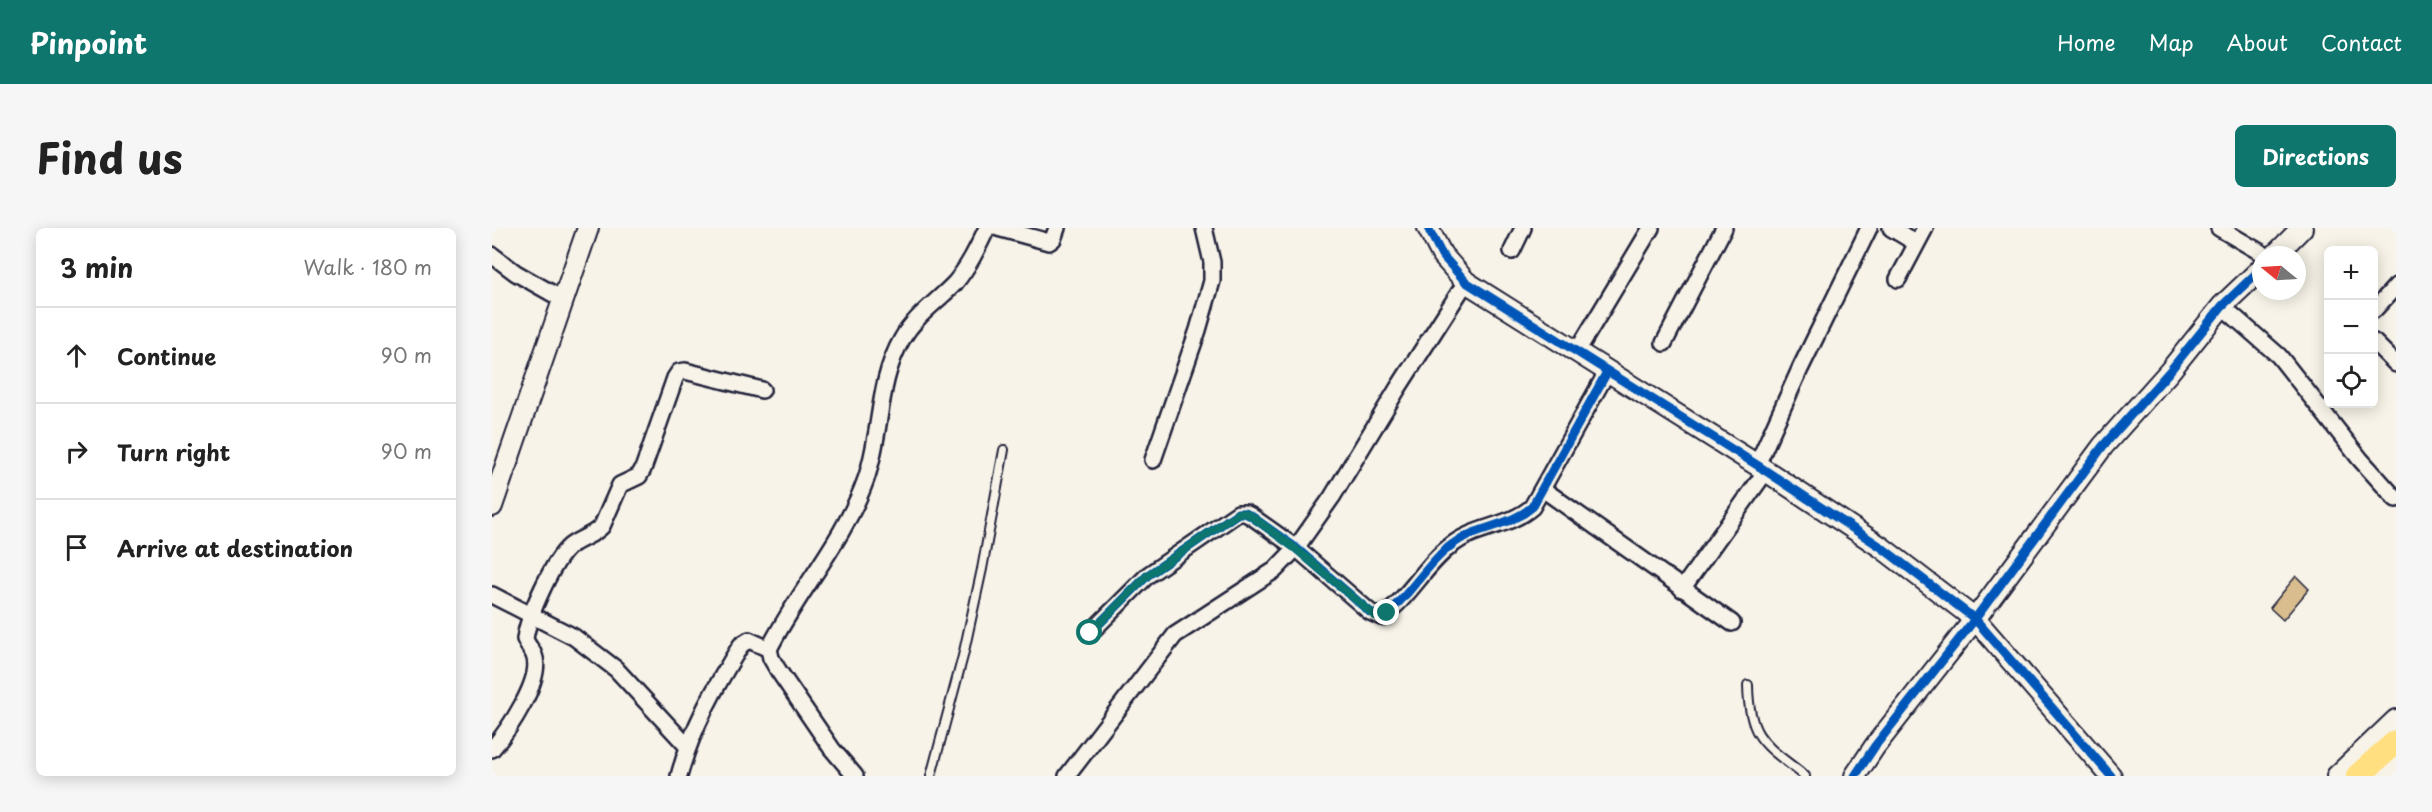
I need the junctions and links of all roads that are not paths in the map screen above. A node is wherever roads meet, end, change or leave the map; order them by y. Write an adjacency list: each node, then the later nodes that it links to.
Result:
1 (588, 228): 24 (street)
2 (987, 228): 46 (street)
3 (998, 228): 4 (street)
4 (1058, 228)
5 (1204, 228): 34 (street)
6 (1428, 228): 22 (street)
7 (1523, 228): 18 (street)
8 (1652, 228): 29 (street)
9 (1724, 228): 27 (street)
10 (1869, 228): 35 (street)
11 (1891, 228): 15 (street)
12 (1925, 228): 15 (street)
13 (2219, 228): 17 (street)
14 (2302, 228): 16 (street)
15 (1916, 243): 21 (street)
16 (2284, 246)
17 (2252, 247)
18 (1512, 251)
19 (492, 255): 24 (street)
20 (2252, 278): 26 (street)
21 (1898, 279)
22 (1466, 282): 29 (street); 39 (street)
23 (2396, 286): 25 (street)
24 (562, 299): 38 (street)
25 (2378, 305)
26 (2222, 306): 37 (street); 43 (street)
27 (1664, 343)
28 (2378, 347): 30 (street)
29 (1576, 353): 31 (street)
30 (2396, 364)
31 (1607, 372): 35 (street); 36 (street)
32 (762, 390): 42 (street)
33 (1004, 450): 55 (lane)
34 (1153, 460)
35 (1762, 468): 40 (street); 43 (street)
36 (1544, 490): 39 (street); 40 (street)
37 (2396, 499)
38 (492, 506)
39 (1296, 549): 45 (street); 56 (street)
40 (1682, 589): 44 (street)
41 (492, 595): 42 (street)
42 (531, 613): 50 (street); 51 (street)
43 (1975, 618): 58 (street); 59 (street)
44 (1732, 623)
45 (1090, 633)
46 (769, 649): 50 (street); 54 (street)
47 (1748, 685): 57 (lane)
48 (2396, 720): 60 (street)
49 (2396, 742): 61 (main road)
50 (688, 747): 53 (street)
51 (492, 749)
52 (2396, 762): 62 (street)
53 (679, 776)
54 (855, 776)
55 (931, 776)
56 (1067, 776)
57 (1805, 776)
58 (1855, 776)
59 (2110, 776)
60 (2337, 776)
61 (2358, 776)
62 (2381, 776)

